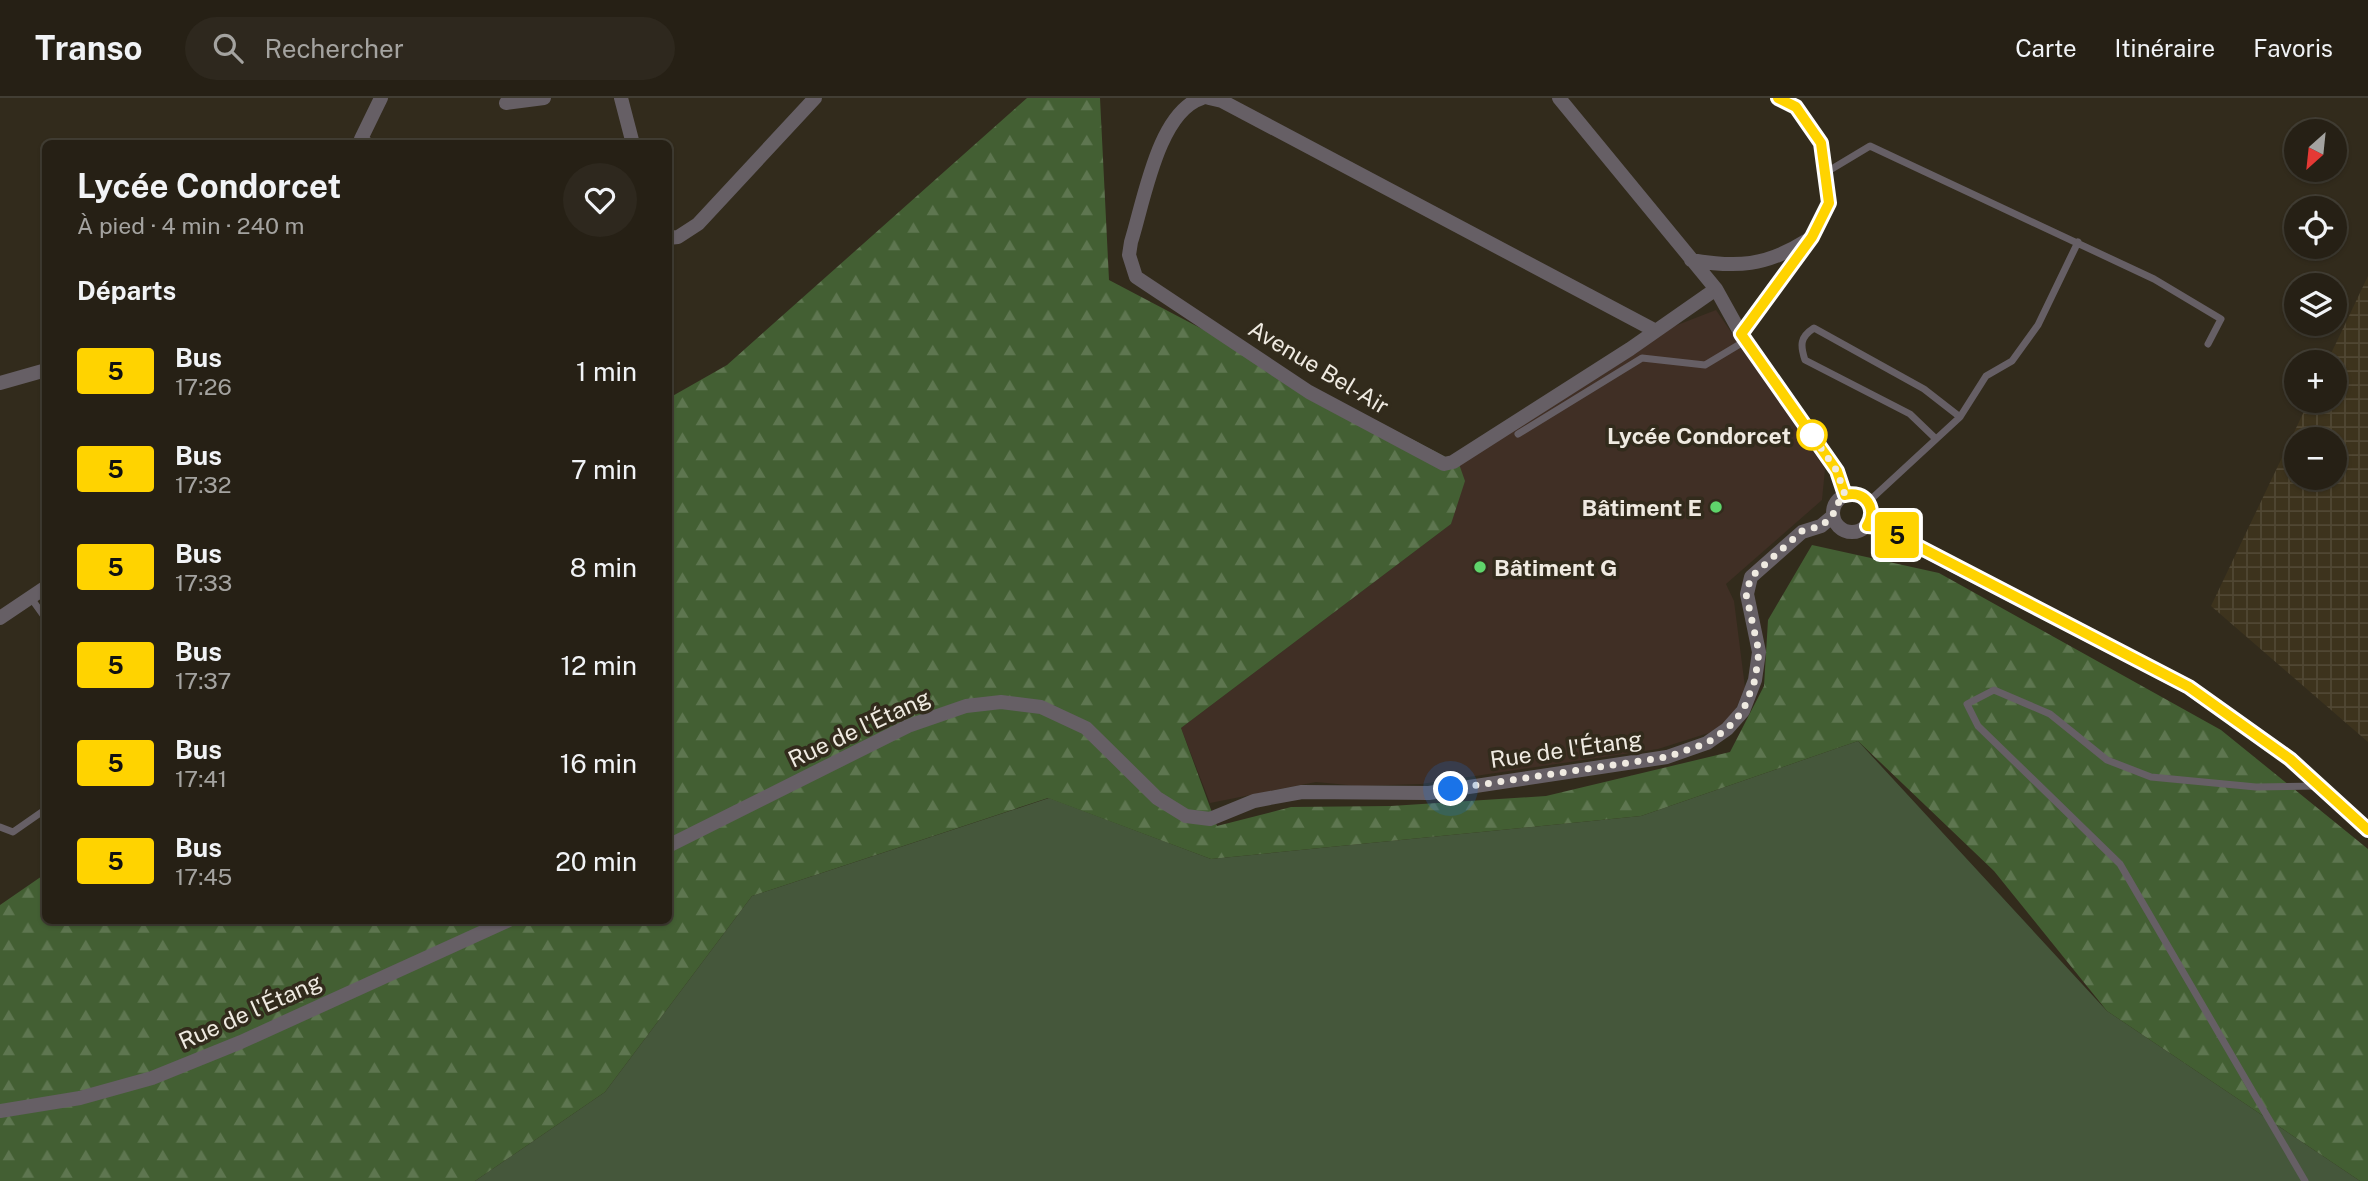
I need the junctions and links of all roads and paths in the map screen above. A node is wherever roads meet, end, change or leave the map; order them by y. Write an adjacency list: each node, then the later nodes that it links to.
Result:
1 (381, 98): 10 (street)
2 (544, 98): 9 (street)
3 (621, 98): 11 (street)
4 (815, 98): 14 (street)
5 (1202, 98): 18 (street, Avenue Bel-Air)
6 (1209, 98): 18 (street)
7 (1559, 98): 16 (street)
8 (1778, 98): 12 (street)
9 (506, 103)
10 (363, 140)
11 (632, 140)
12 (1825, 173): 13 (street); 15 (lane)
13 (1812, 237): 16 (street); 19 (street)
14 (672, 238)
15 (2078, 242): 20 (lane); 23 (lane)
16 (1691, 260): 17 (street)
17 (1716, 289): 18 (street, Avenue Bel-Air); 19 (street)
18 (1654, 330)
19 (1743, 337): 24 (lane); 26 (street)
20 (2208, 344)
21 (42, 371): 22 (street)
22 (0, 383)
23 (1960, 417): 25 (lane); 25 (lane)
24 (1518, 434)
25 (1936, 439): 27 (lane)
26 (1845, 495): 27 (street); 28 (street)
27 (1868, 502): 29 (street)
28 (1833, 516): 29 (street); 38 (street, Rue de l'Étang)
29 (1867, 526): 34 (street)
30 (42, 590): 31 (street)
31 (30, 597): 32 (lane); 33 (street)
32 (42, 614)
33 (0, 618)
34 (2320, 786): 37 (street); 41 (lane)
35 (42, 812): 36 (lane)
36 (0, 827)
37 (2368, 830)
38 (672, 844)
39 (500, 924): 40 (street, Rue de l'Étang)
40 (0, 1111)
41 (2305, 1181)

